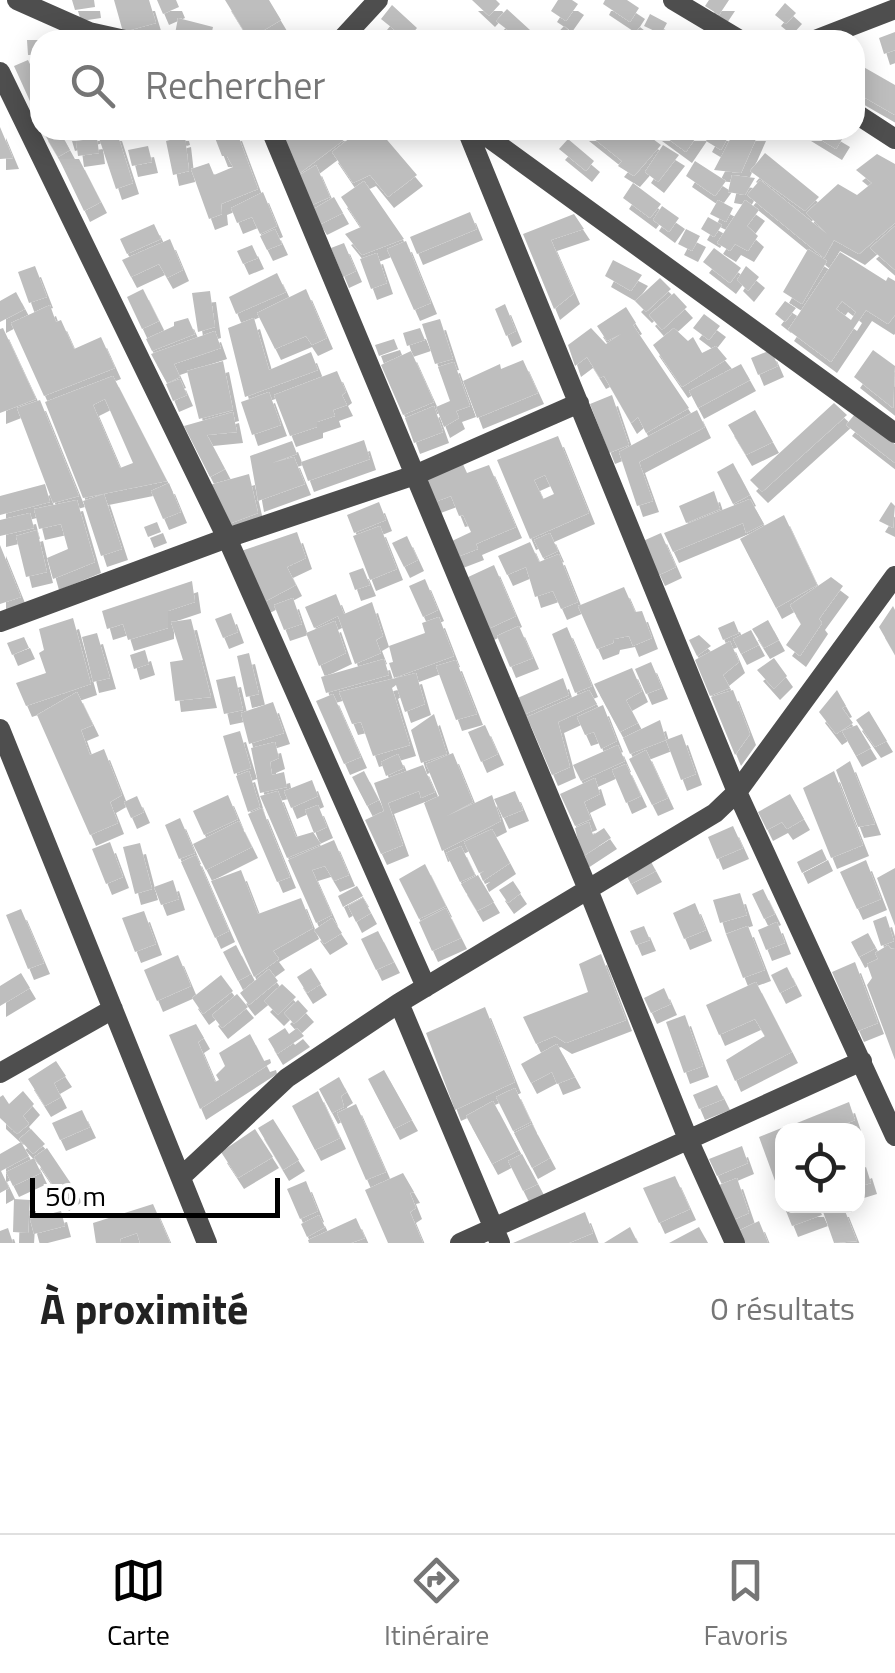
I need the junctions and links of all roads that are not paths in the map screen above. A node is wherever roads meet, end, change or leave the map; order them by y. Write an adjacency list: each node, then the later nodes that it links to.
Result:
1 (17, 0): 5 (street)
2 (378, 0): 6 (street)
3 (673, 0): 7 (street)
4 (895, 9): 8 (street)
5 (84, 30)
6 (350, 30)
7 (723, 30)
8 (841, 30)
9 (0, 72): 11 (street)
10 (865, 120): 12 (street)
11 (30, 134)
12 (895, 139)
13 (33, 140): 20 (street)
14 (274, 140): 19 (street)
15 (471, 140): 17 (street)
16 (492, 140): 18 (street)
17 (579, 402): 19 (street); 24 (street)
18 (895, 433)
19 (416, 475): 20 (street); 25 (street)
20 (227, 538): 22 (street); 26 (street)
21 (895, 576): 24 (street)
22 (0, 622)
23 (0, 730): 28 (street)
24 (736, 792): 25 (street); 29 (street)
25 (589, 892): 26 (street); 32 (street)
26 (426, 987): 27 (street)
27 (400, 1004): 33 (street); 34 (street)
28 (113, 1008): 30 (street); 33 (street)
29 (862, 1061): 31 (street); 32 (street)
30 (0, 1073)
31 (895, 1136)
32 (688, 1140): 34 (street); 37 (street)
33 (180, 1177): 35 (street)
34 (496, 1236): 36 (street)
35 (207, 1243)
36 (460, 1243)
37 (735, 1243)

